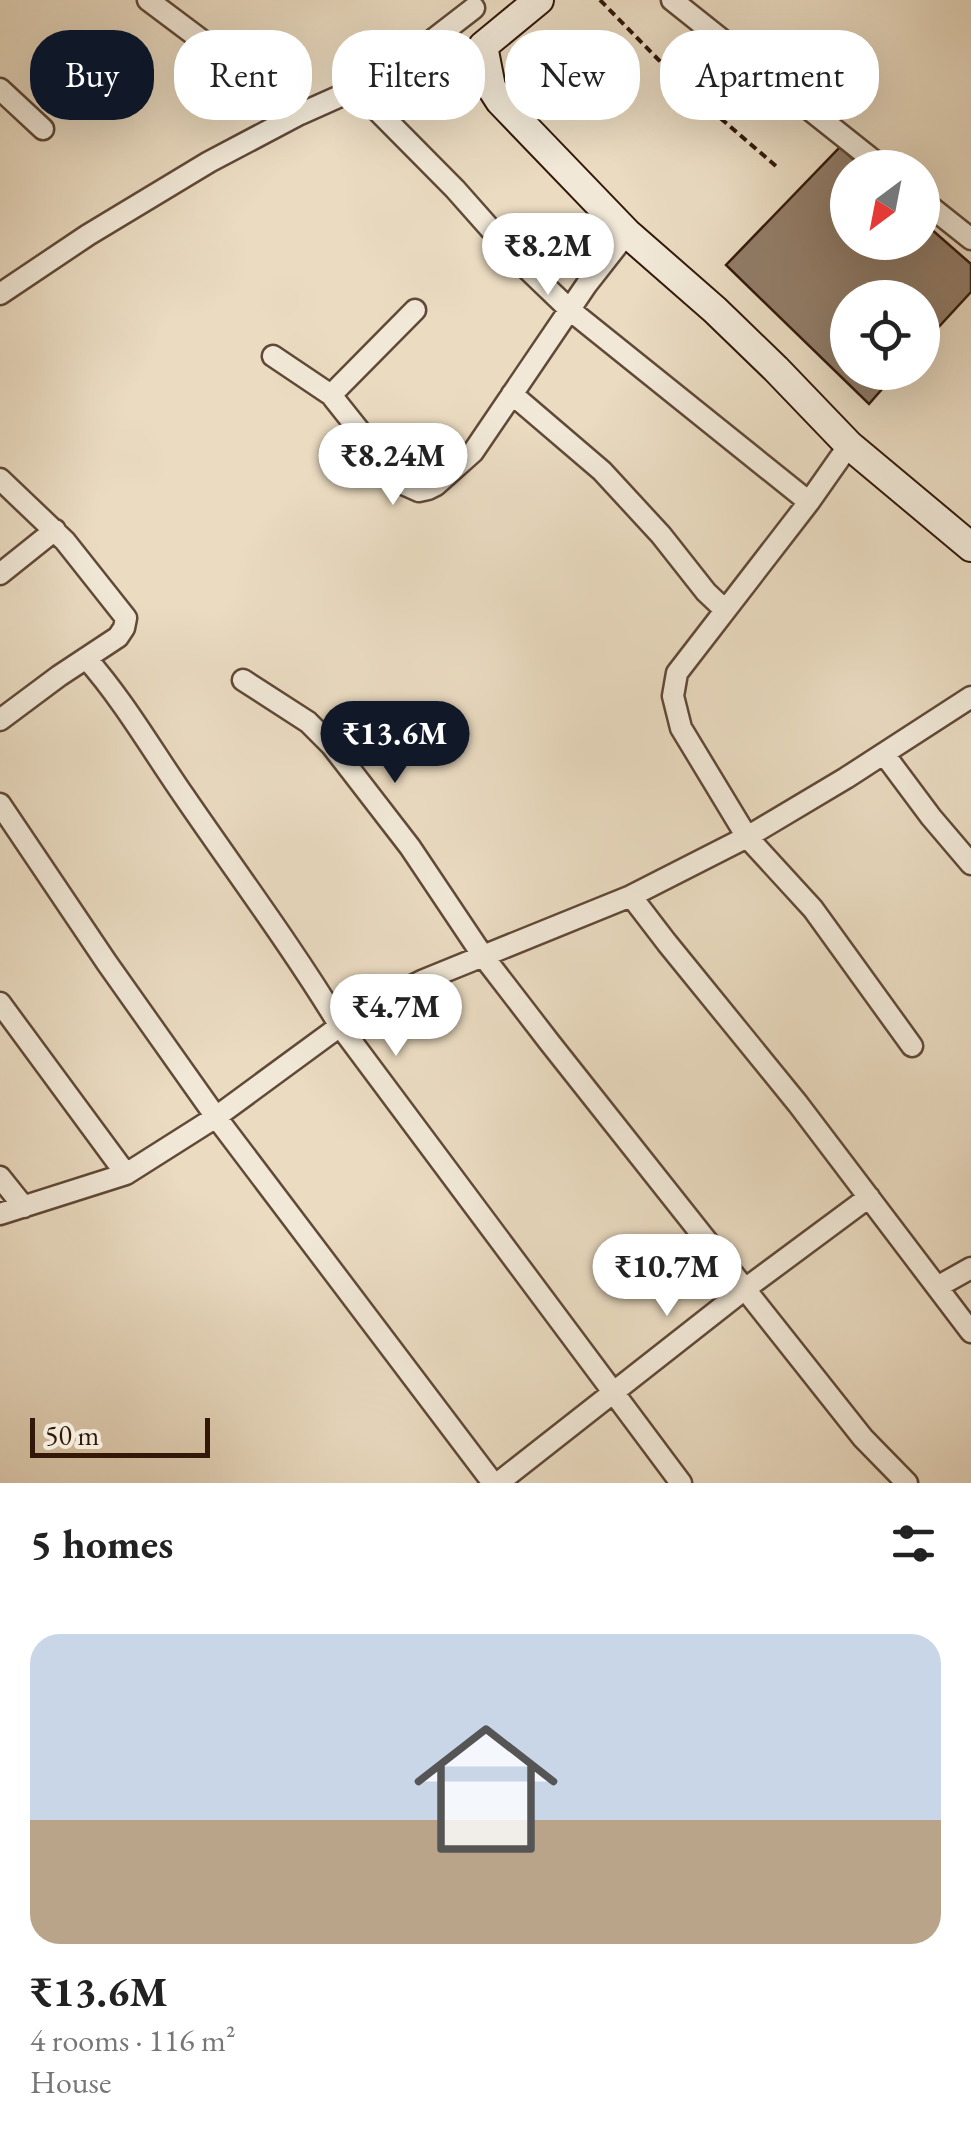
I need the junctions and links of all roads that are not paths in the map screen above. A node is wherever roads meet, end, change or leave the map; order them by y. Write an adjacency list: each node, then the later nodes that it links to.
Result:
1 (148, 0): 5 (street)
2 (539, 0): 8 (street)
3 (672, 0): 14 (street)
4 (474, 4): 6 (street); 7 (street)
5 (188, 30)
6 (444, 30)
7 (480, 30)
8 (485, 44)
9 (485, 56): 16 (street)
10 (0, 88): 13 (street)
11 (289, 120): 18 (street)
12 (386, 120): 20 (street)
13 (43, 129)
14 (860, 150)
15 (940, 214): 17 (street)
16 (627, 233): 20 (street); 24 (street)
17 (971, 239)
18 (0, 294)
19 (415, 310): 23 (street)
20 (570, 310): 22 (street); 26 (street)
21 (273, 356): 23 (street)
22 (512, 394): 23 (street); 30 (street)
23 (331, 395)
24 (849, 445): 26 (street); 28 (street)
25 (0, 479): 27 (street)
26 (809, 502): 30 (street)
27 (55, 530): 29 (street); 31 (street)
28 (971, 547)
29 (0, 574)
30 (725, 610): 37 (street)
31 (86, 658): 34 (street); 42 (street)
32 (243, 680): 40 (street)
33 (971, 697): 35 (street)
34 (0, 720)
35 (884, 754): 37 (street); 38 (street)
36 (0, 804): 44 (street)
37 (747, 836): 39 (street); 43 (street)
38 (971, 864)
39 (631, 896): 40 (street); 47 (street)
40 (483, 956): 42 (street); 52 (street)
41 (0, 1002): 45 (street)
42 (340, 1026): 44 (street); 54 (street)
43 (912, 1046)
44 (216, 1117): 45 (street); 55 (street)
45 (126, 1174): 48 (street)
46 (0, 1177): 48 (street)
47 (869, 1197): 51 (street); 52 (street)
48 (24, 1207): 49 (street)
49 (0, 1214)
50 (971, 1268): 51 (street)
51 (937, 1287): 53 (street)
52 (744, 1290): 54 (street); 57 (street)
53 (971, 1332)
54 (614, 1392): 55 (street); 56 (street)
55 (495, 1483)
56 (680, 1483)
57 (908, 1483)

